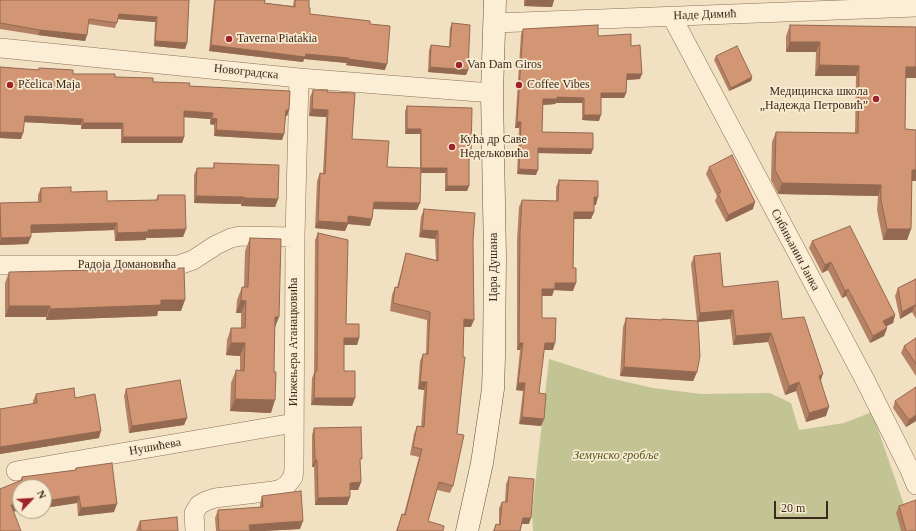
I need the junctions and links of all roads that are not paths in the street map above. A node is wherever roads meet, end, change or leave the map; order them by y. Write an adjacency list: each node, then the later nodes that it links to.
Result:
1 (495, 0): 4 (main road, Цара Душана)
2 (916, 7): 3 (street, Наде Димић)
3 (672, 17): 4 (street, Наде Димић); 11 (street, Сибињанин Јанка)
4 (494, 23): 7 (main road, Цара Душана)
5 (0, 48): 6 (street, Новоградска)
6 (299, 78): 7 (street, Новоградска); 8 (street, Инжењера Атанацковића)
7 (492, 93): 15 (main road, Цара Душана)
8 (295, 237): 9 (street, Радоја Домановића); 10 (street, Инжењера Атанацковића)
9 (0, 265)
10 (294, 423): 12 (street, Нушићева); 14 (street, Инжењера Атанацковића)
11 (913, 466): 13 (street, Сибињанин Јанка)
12 (16, 471)
13 (916, 485)
14 (195, 531)
15 (467, 531)

